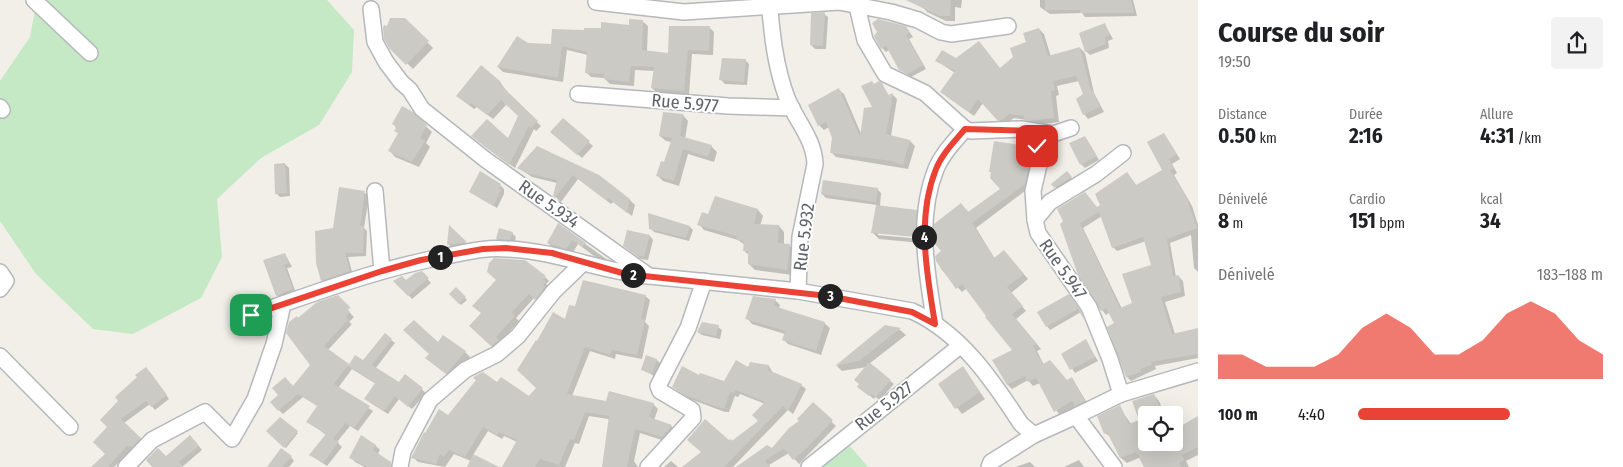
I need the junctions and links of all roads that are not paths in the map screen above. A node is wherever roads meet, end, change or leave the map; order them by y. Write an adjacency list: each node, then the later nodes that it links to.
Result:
1 (34, 0): 7 (street)
2 (596, 2): 3 (street)
3 (770, 3): 4 (street); 9 (street, Rue 5.932)
4 (857, 6): 6 (street); 11 (street)
5 (371, 9): 19 (street, Rue 5.934)
6 (1008, 26)
7 (90, 53)
8 (578, 94): 9 (street, Rue 5.977)
9 (792, 108): 22 (street, Rue 5.932)
10 (1071, 128): 12 (street)
11 (965, 129): 12 (street); 25 (street)
12 (1032, 131): 15 (street)
13 (1123, 153): 15 (street, Rue 5.947)
14 (374, 191): 17 (street)
15 (1035, 220): 29 (street, Rue 5.947)
16 (583, 263): 17 (street); 19 (street); 34 (street)
17 (382, 271): 23 (street)
18 (0, 272): 21 (street)
19 (650, 276): 20 (street)
20 (704, 281): 22 (street); 35 (street)
21 (0, 289)
22 (798, 291): 25 (street, Rue 5.932)
23 (283, 304): 24 (street); 33 (street)
24 (251, 315)
25 (935, 324): 26 (street, Rue 5.932)
26 (960, 346): 32 (street, Rue 5.932); 36 (street, Rue 5.927)
27 (0, 356): 31 (street)
28 (1198, 371): 29 (street)
29 (1121, 394): 30 (street)
30 (1076, 416): 32 (street); 38 (street)
31 (70, 427)
32 (1034, 435): 37 (street)
33 (126, 467)
34 (400, 467)
35 (648, 467)
36 (809, 467)
37 (989, 467)
38 (1114, 467)

